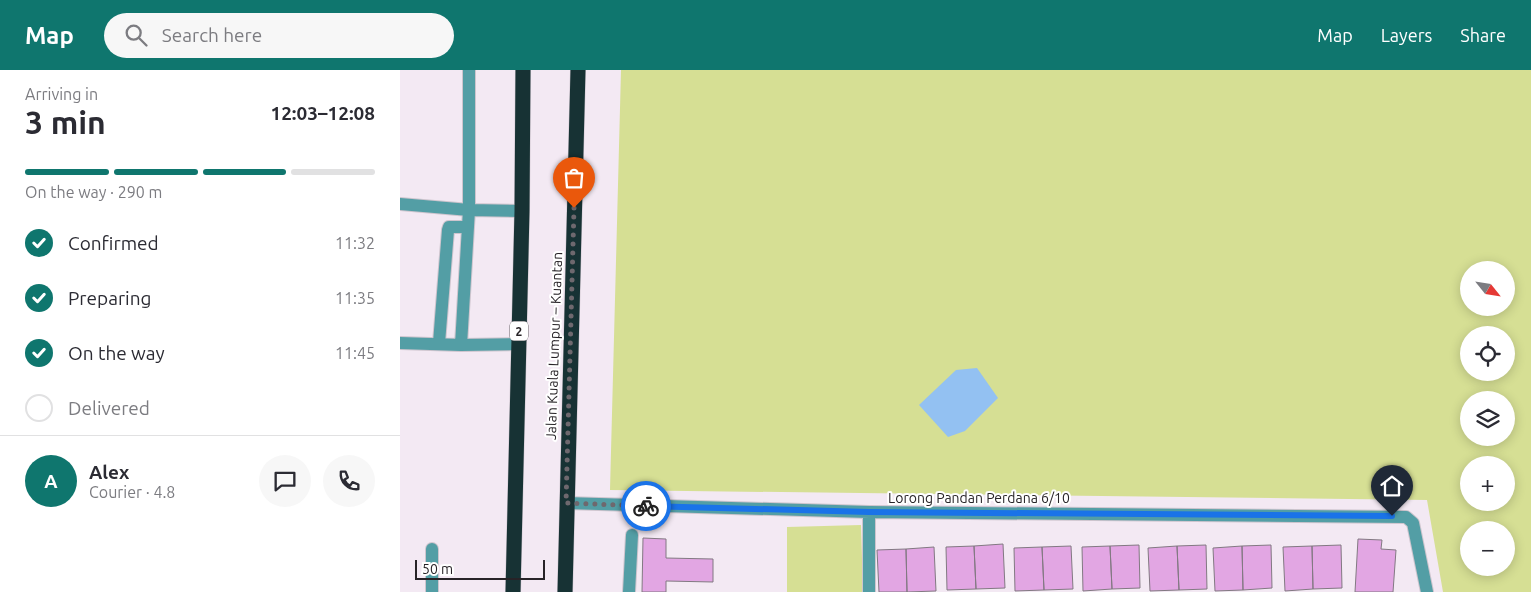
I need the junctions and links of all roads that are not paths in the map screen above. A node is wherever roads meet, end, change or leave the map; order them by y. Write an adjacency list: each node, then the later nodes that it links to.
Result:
1 (469, 70): 5 (street)
2 (523, 70): 6 (highway, 2)
3 (578, 70): 12 (highway, Jalan Kuala Lumpur – Kuantan)
4 (400, 204): 5 (street)
5 (469, 210): 6 (street); 7 (street)
6 (522, 211): 10 (highway, 2)
7 (468, 228): 9 (street); 11 (street)
8 (400, 343): 9 (street)
9 (440, 344): 11 (street)
10 (519, 344): 11 (street); 17 (highway, 2)
11 (460, 345)
12 (566, 503): 13 (street, Lorong Pandan Perdana 6/10); 18 (highway, Jalan Kuala Lumpur – Kuantan)
13 (869, 512): 20 (street); 21 (street, Lorong Pandan Perdana 6/10)
14 (632, 535): 19 (street)
15 (432, 548): 16 (street)
16 (432, 592)
17 (514, 592)
18 (565, 592)
19 (629, 592)
20 (869, 592)
21 (1428, 592)

